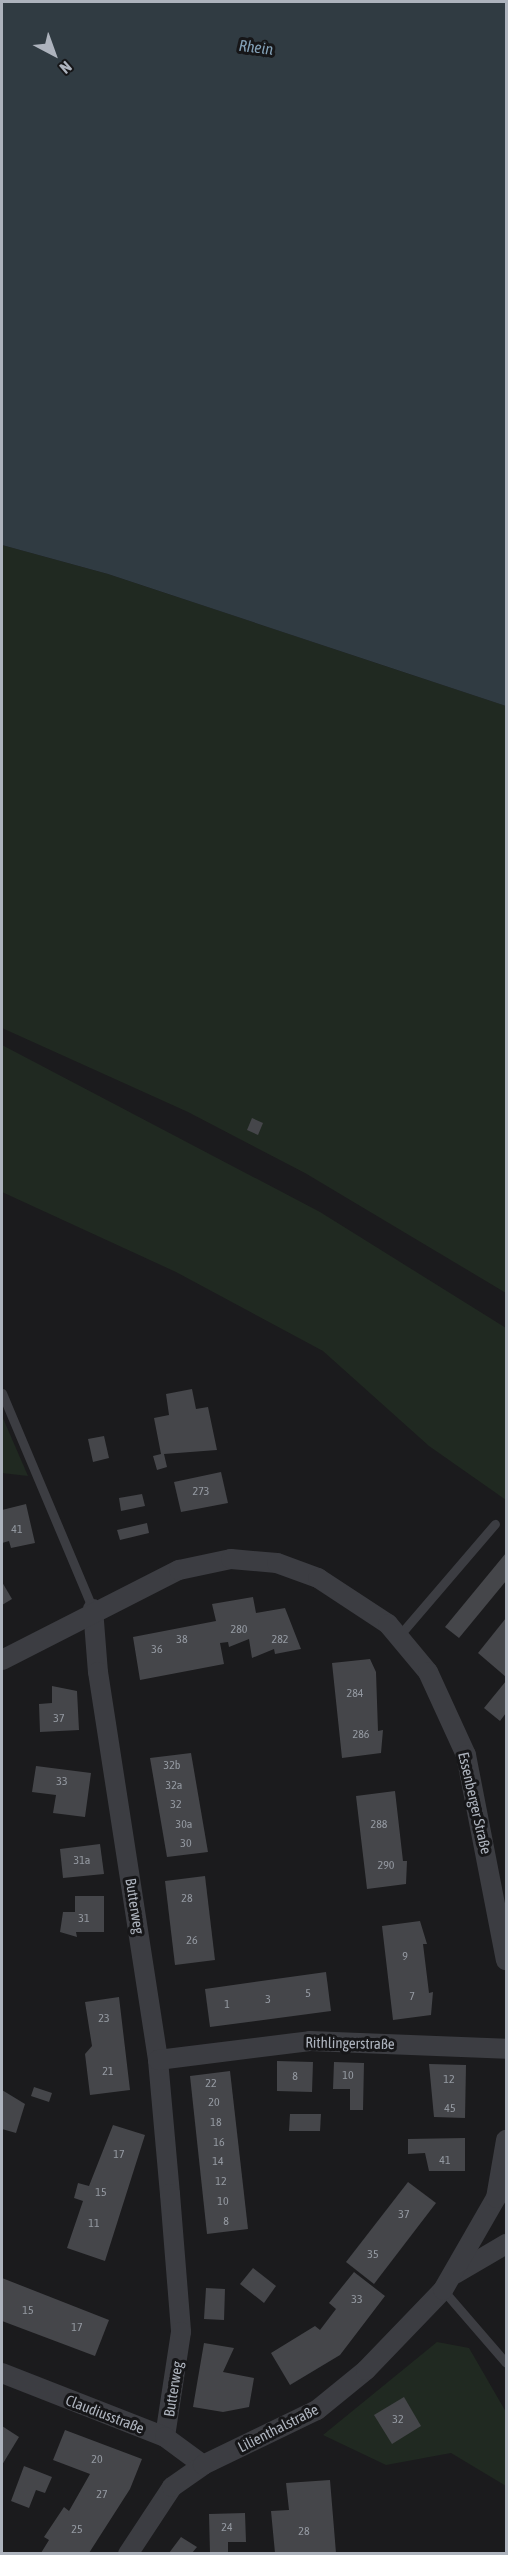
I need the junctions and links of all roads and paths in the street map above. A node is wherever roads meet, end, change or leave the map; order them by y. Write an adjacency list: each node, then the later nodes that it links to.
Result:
1 (2, 1393): 3 (lane, Butterweg)
2 (495, 1524): 4 (lane)
3 (93, 1609): 4 (street, Essenberger Straße); 5 (street, Essenberger Straße); 8 (street, Butterweg)
4 (398, 1637): 6 (street, Essenberger Straße)
5 (2, 1660)
6 (507, 1960)
7 (507, 2049): 8 (street, Rithlingerstraße)
8 (158, 2060): 15 (street, Butterweg)
9 (507, 2140): 10 (street, Lilienthalstraße)
10 (501, 2199): 12 (street, Lilienthalstraße)
11 (507, 2244): 12 (street, Lilienthalstraße)
12 (449, 2282): 13 (lane); 16 (street, Lilienthalstraße)
13 (507, 2363)
14 (2, 2373): 15 (street, Claudiusstraße)
15 (165, 2437): 16 (street, Claudiusstraße)
16 (203, 2465): 17 (street, Lilienthalstraße)
17 (128, 2553)

